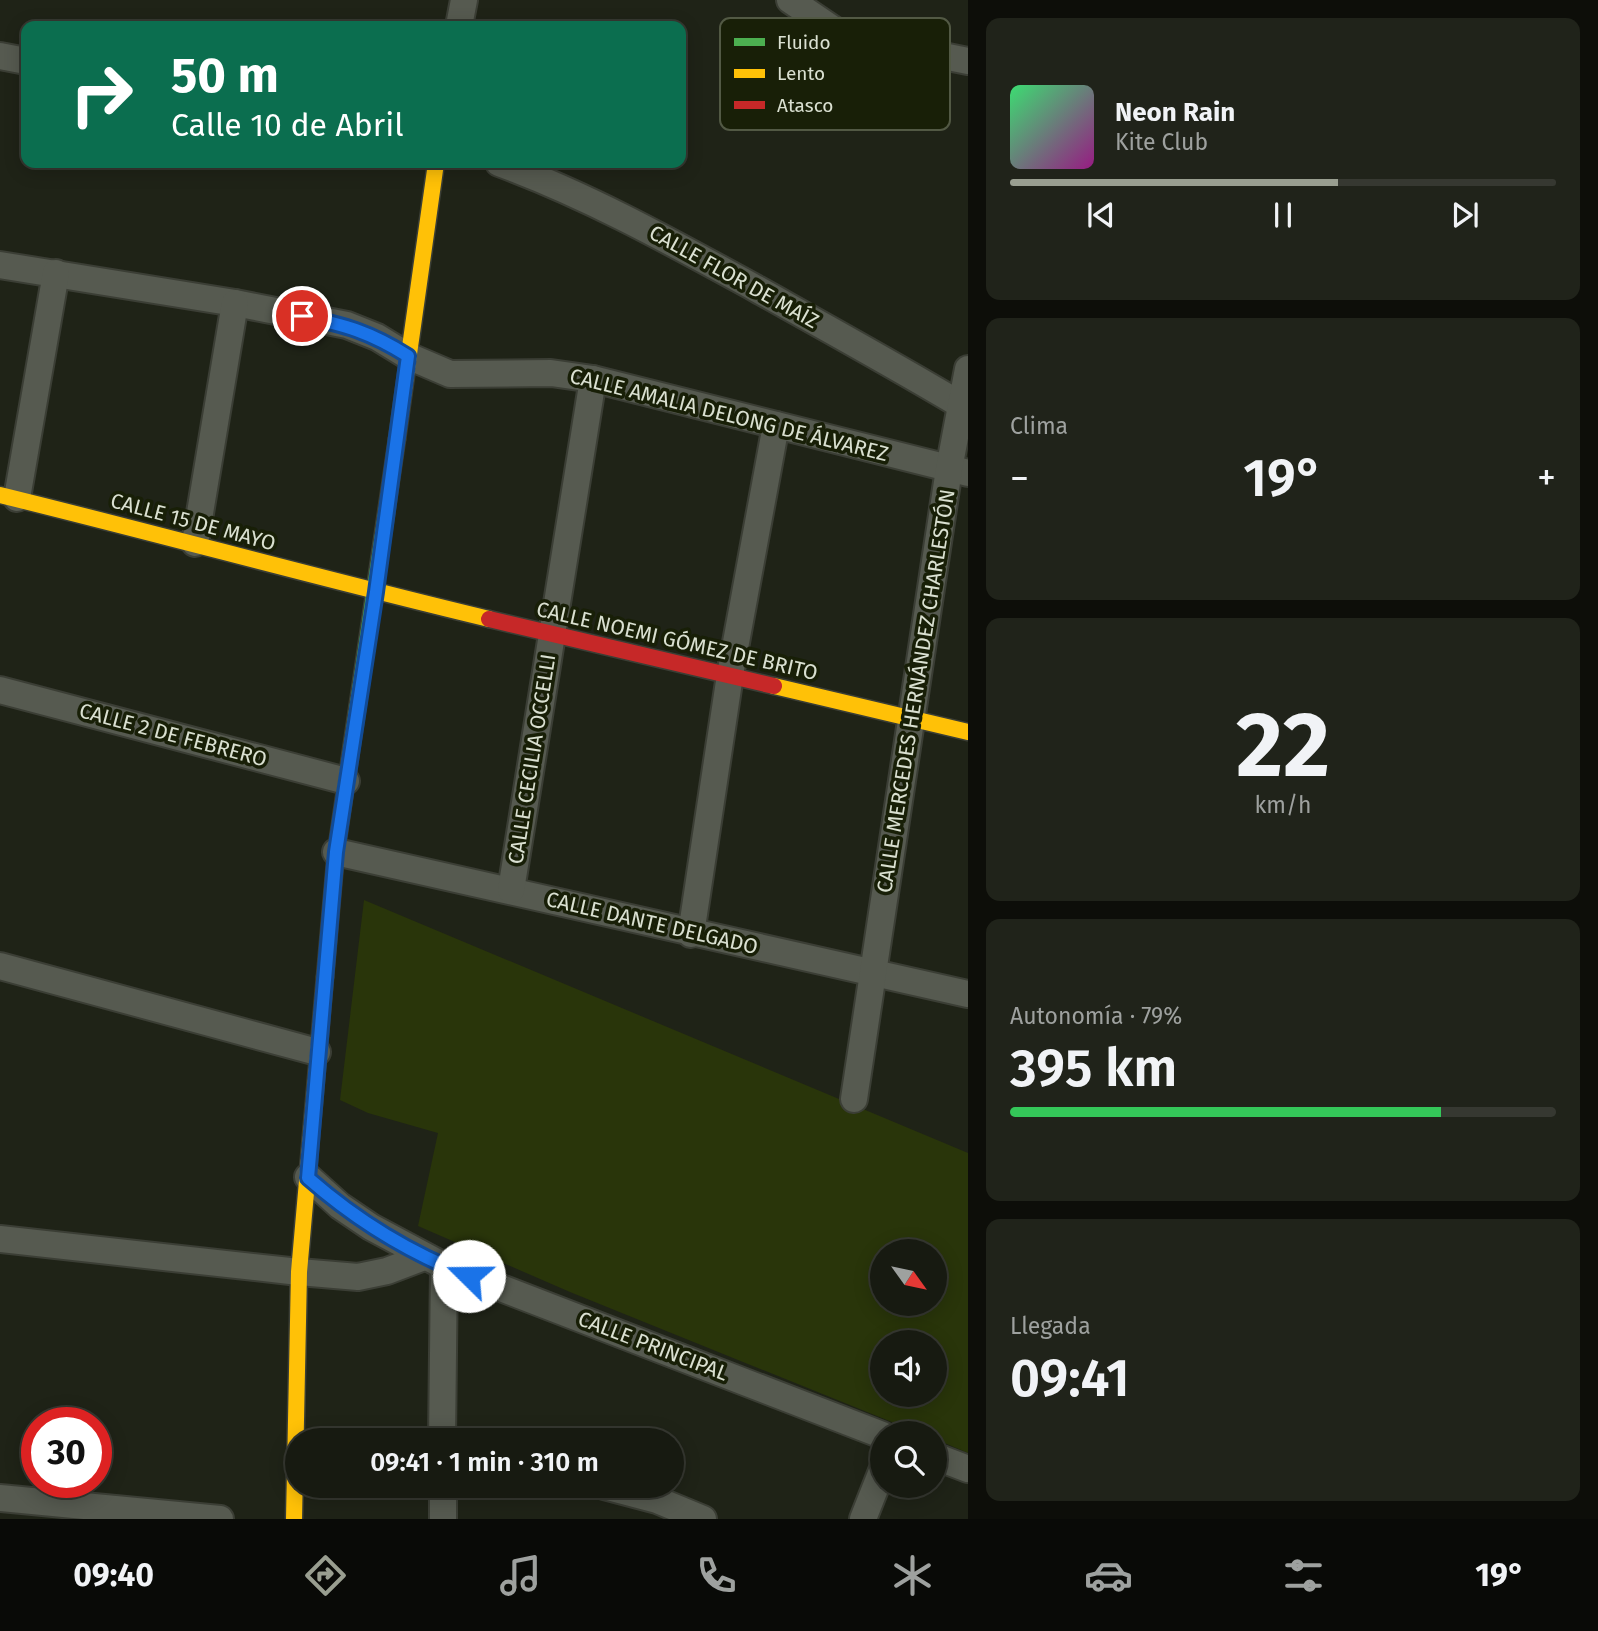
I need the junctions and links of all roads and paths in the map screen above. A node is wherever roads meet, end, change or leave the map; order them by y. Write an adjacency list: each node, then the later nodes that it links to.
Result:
1 (464, 0): 4 (street)
2 (790, 0): 3 (street)
3 (816, 18)
4 (460, 21)
5 (0, 56): 7 (street)
6 (950, 57): 8 (street)
7 (21, 60)
8 (968, 61)
9 (435, 168): 14 (street)
10 (511, 168): 17 (street, CALLE FLOR DE MAÍZ)
11 (0, 265): 12 (street, CALLE AMALIA DELONG DE ÁLVAREZ)
12 (56, 273): 13 (street, CALLE AMALIA DELONG DE ÁLVAREZ); 20 (street)
13 (235, 303): 14 (street, CALLE AMALIA DELONG DE ÁLVAREZ); 21 (street)
14 (408, 356): 16 (street, CALLE AMALIA DELONG DE ÁLVAREZ); 22 (street)
15 (968, 369): 17 (street, CALLE MERCEDES HERNÁNDEZ CHARLESTÓN)
16 (593, 379): 18 (street, CALLE AMALIA DELONG DE ÁLVAREZ); 23 (street, CALLE CECILIA OCCELLI)
17 (961, 405): 19 (street, CALLE MERCEDES HERNÁNDEZ CHARLESTÓN)
18 (776, 425): 19 (street, CALLE AMALIA DELONG DE ÁLVAREZ); 24 (street)
19 (959, 471): 26 (street, CALLE MERCEDES HERNÁNDEZ CHARLESTÓN)
20 (8, 496): 21 (street, CALLE 15 DE MAYO)
21 (195, 543): 22 (street, CALLE 15 DE MAYO)
22 (376, 592): 23 (street, CALLE NOEMI GÓMEZ DE BRITO); 28 (street)
23 (551, 632): 24 (street, CALLE NOEMI GÓMEZ DE BRITO); 30 (street, CALLE CECILIA OCCELLI)
24 (730, 676): 26 (street, CALLE NOEMI GÓMEZ DE BRITO); 31 (street)
25 (0, 690): 28 (street, CALLE 2 DE FEBRERO)
26 (911, 719): 27 (street, CALLE NOEMI GÓMEZ DE BRITO); 33 (street, CALLE MERCEDES HERNÁNDEZ CHARLESTÓN)
27 (968, 732)
28 (346, 781): 29 (street)
29 (336, 852): 30 (street, CALLE DANTE DELGADO); 35 (street)
30 (511, 890): 31 (street, CALLE DANTE DELGADO)
31 (691, 933): 33 (street, CALLE DANTE DELGADO)
32 (0, 966): 35 (street)
33 (874, 972): 34 (street, CALLE DANTE DELGADO); 36 (street, CALLE MERCEDES HERNÁNDEZ CHARLESTÓN)
34 (968, 994)
35 (317, 1052): 37 (street)
36 (854, 1099)
37 (308, 1178): 39 (street, CALLE PRINCIPAL); 40 (street)
38 (0, 1238): 40 (street)
39 (434, 1262): 40 (street); 41 (street); 42 (street, CALLE PRINCIPAL)
40 (299, 1272): 50 (street)
41 (441, 1428)
42 (870, 1430)
43 (947, 1461): 44 (street)
44 (968, 1469)
45 (0, 1498): 49 (street)
46 (443, 1498): 51 (street)
47 (649, 1498): 52 (street)
48 (871, 1498): 53 (street)
49 (220, 1519)
50 (295, 1519)
51 (443, 1519)
52 (703, 1519)
53 (863, 1519)

